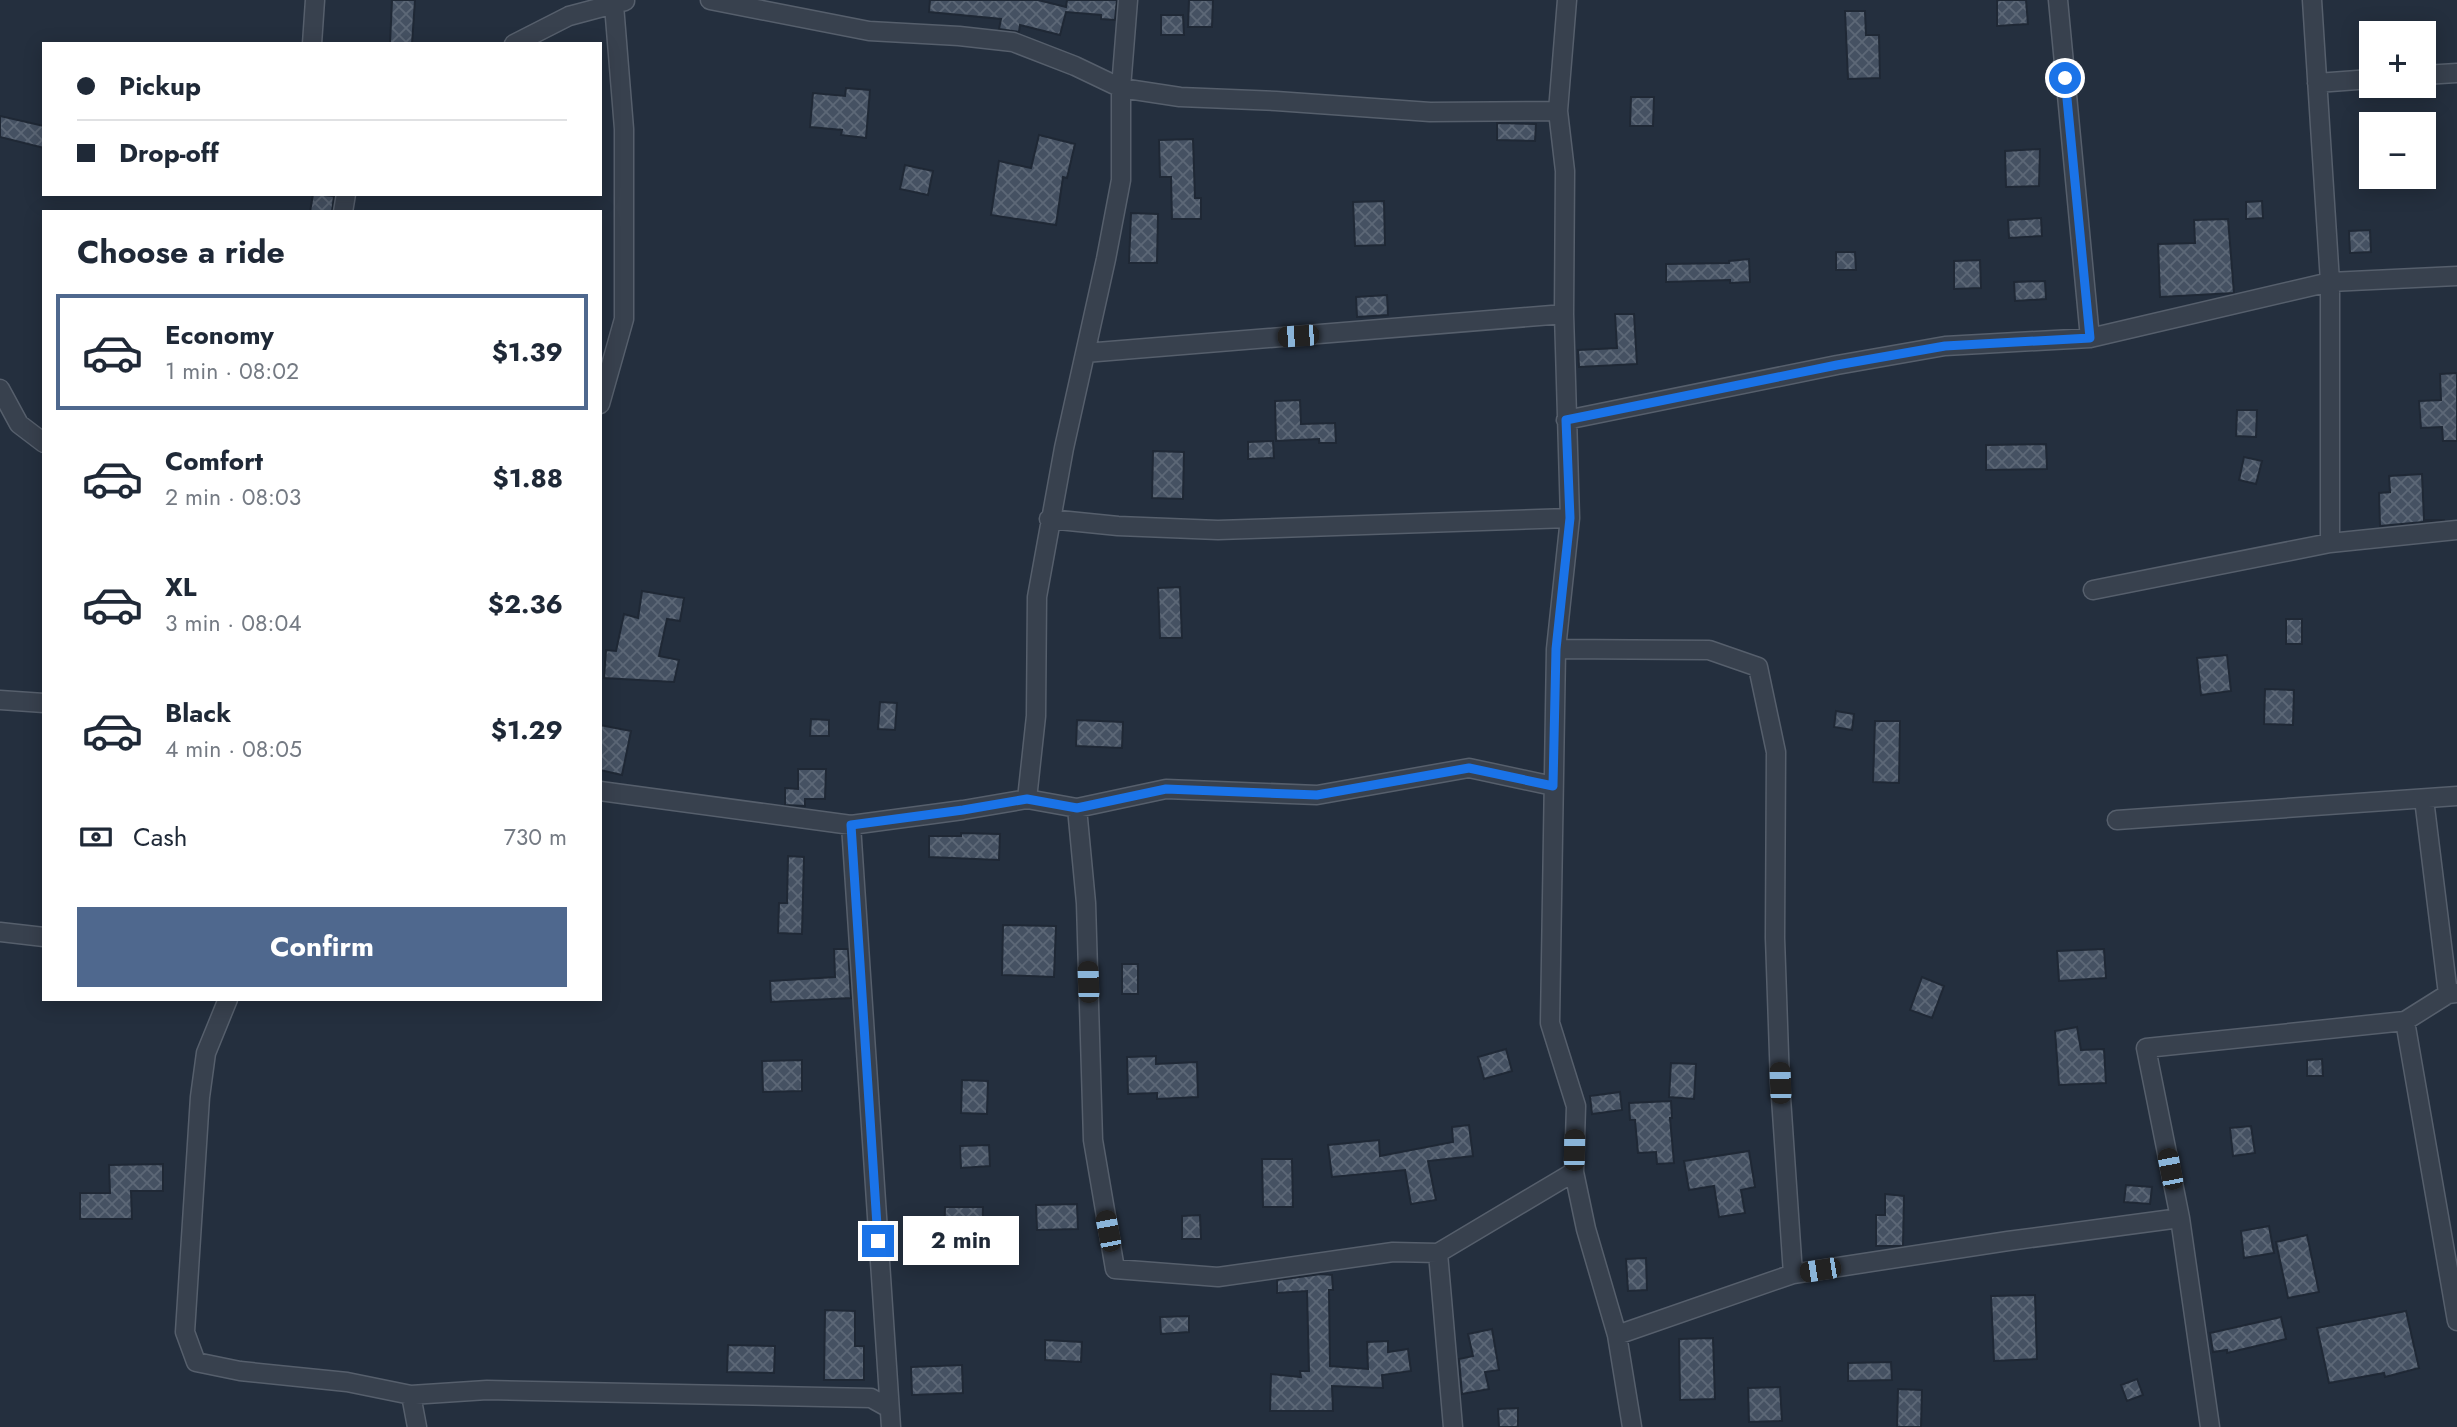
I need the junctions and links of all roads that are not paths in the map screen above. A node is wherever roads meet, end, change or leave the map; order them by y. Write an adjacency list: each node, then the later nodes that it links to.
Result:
1 (315, 0): 8 (street)
2 (710, 0): 14 (street)
3 (1128, 0): 14 (street)
4 (1567, 0): 15 (street)
5 (2058, 0): 19 (street)
6 (2312, 0): 13 (street)
7 (619, 2): 9 (street); 22 (street)
8 (312, 42)
9 (518, 42)
10 (2457, 73): 11 (street)
11 (2436, 74)
12 (2359, 80): 13 (street)
13 (2317, 83): 17 (street)
14 (1121, 88): 15 (street); 20 (street)
15 (1558, 111): 18 (street)
16 (2457, 276): 17 (street)
17 (2330, 282): 19 (street); 28 (street)
18 (1564, 314): 20 (street); 23 (street)
19 (2090, 338): 23 (street)
20 (1085, 353): 26 (street)
21 (0, 389): 24 (street)
22 (602, 397)
23 (1566, 420): 25 (street)
24 (42, 441)
25 (1570, 518): 26 (street); 30 (street)
26 (1049, 519): 36 (street)
27 (2457, 530): 28 (street)
28 (2330, 543): 29 (street)
29 (2093, 590)
30 (1556, 649): 33 (street); 49 (street)
31 (0, 700): 32 (street)
32 (42, 703)
33 (1553, 786): 38 (street); 46 (street)
34 (602, 791): 40 (street)
35 (2457, 796): 37 (street)
36 (1027, 799): 38 (street); 40 (street)
37 (2424, 799): 39 (street); 43 (street)
38 (1077, 808): 48 (street)
39 (2117, 820)
40 (851, 825): 53 (street)
41 (0, 932): 42 (street)
42 (42, 937)
43 (2453, 993): 45 (street)
44 (227, 1001): 52 (street)
45 (2405, 1021): 47 (street); 50 (street)
46 (1574, 1172): 48 (street); 51 (street)
47 (2180, 1218): 49 (street); 58 (street)
48 (1438, 1253): 56 (street)
49 (1793, 1274): 51 (street)
50 (2457, 1321)
51 (1617, 1335): 57 (street)
52 (411, 1395): 53 (street); 54 (street)
53 (889, 1408): 55 (street)
54 (417, 1427)
55 (891, 1427)
56 (1453, 1427)
57 (1632, 1427)
58 (2210, 1427)

